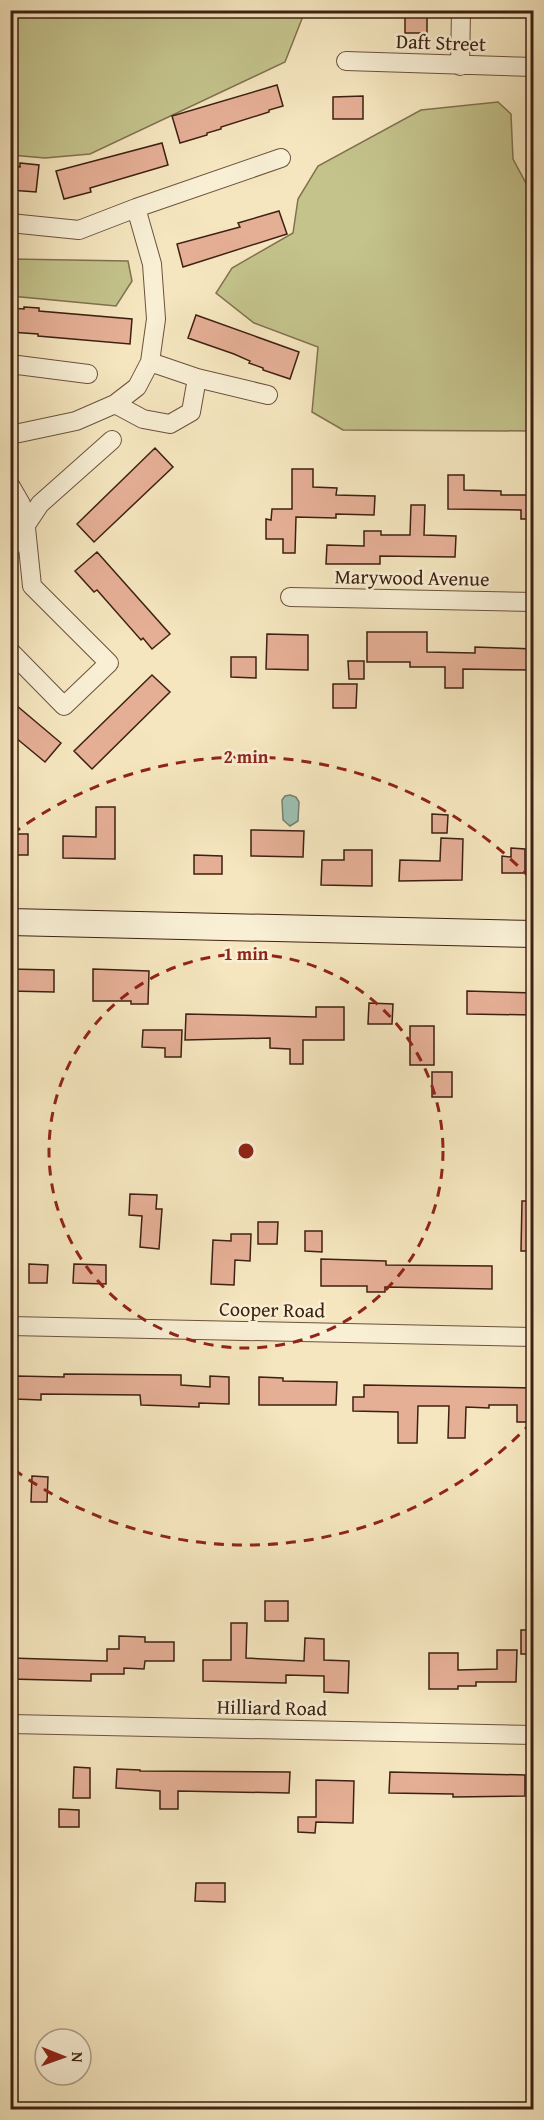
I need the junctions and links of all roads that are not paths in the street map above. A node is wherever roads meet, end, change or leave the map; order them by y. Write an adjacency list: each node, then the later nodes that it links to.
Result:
1 (461, 10): 3 (street)
2 (346, 61): 3 (street, Daft Street)
3 (460, 66): 4 (street, Daft Street)
4 (534, 67)
5 (281, 158): 6 (street)
6 (136, 208): 7 (street); 8 (street)
7 (10, 224)
8 (150, 362): 11 (street); 13 (street)
9 (10, 364): 10 (street)
10 (88, 374)
11 (197, 378): 12 (street); 13 (street)
12 (268, 395)
13 (115, 404): 14 (street)
14 (10, 435)
15 (112, 440): 17 (street)
16 (10, 485): 17 (street)
17 (26, 528): 18 (street); 21 (street)
18 (10, 549)
19 (290, 597): 20 (street, Marywood Avenue)
20 (534, 602)
21 (10, 651)
22 (10, 922): 23 (street)
23 (534, 934)
24 (10, 1326): 25 (street, Cooper Road)
25 (534, 1337)
26 (10, 1724): 27 (street, Hilliard Road)
27 (534, 1735)

